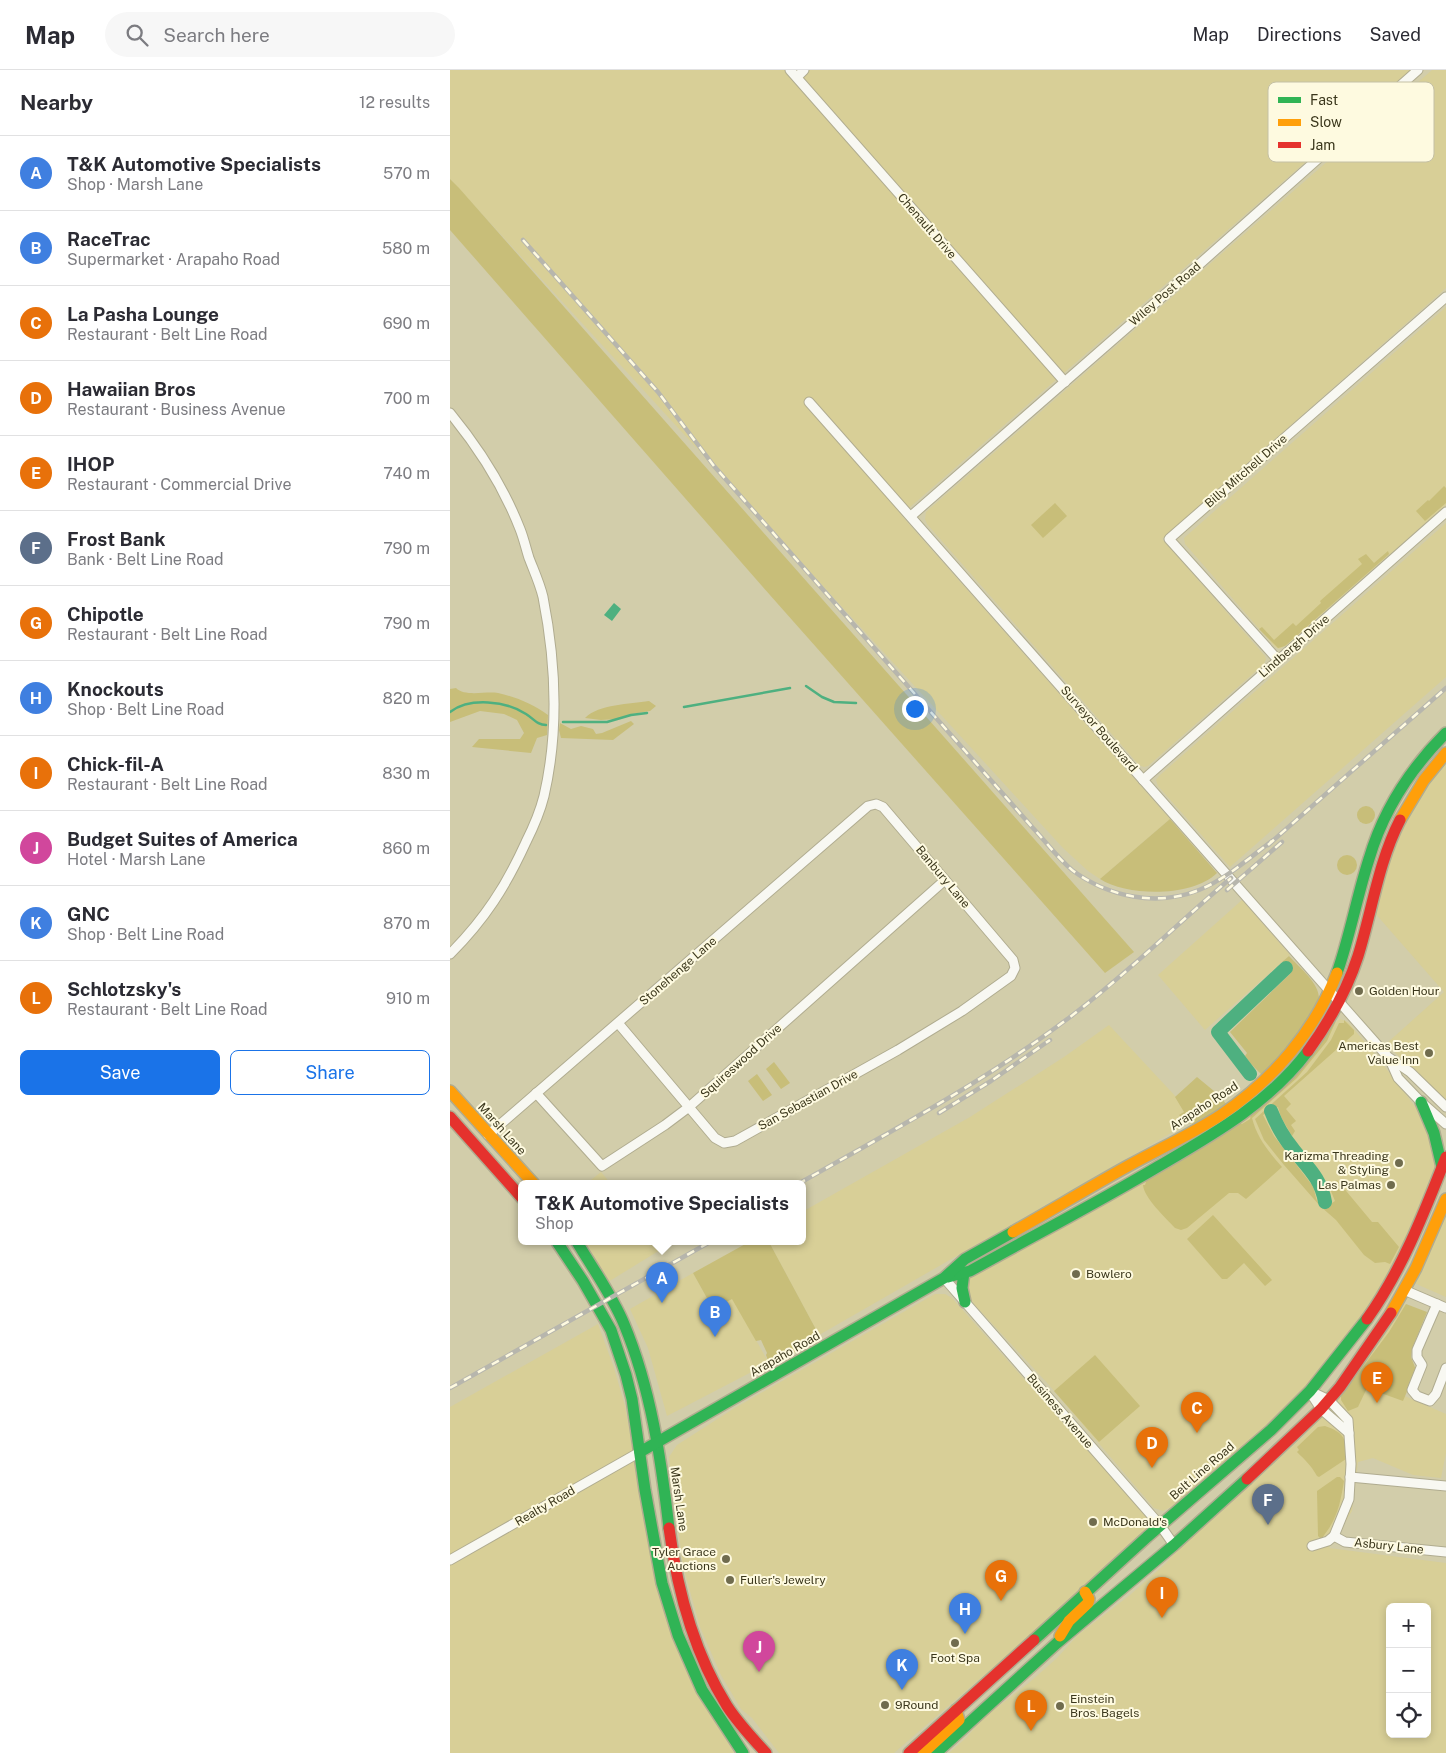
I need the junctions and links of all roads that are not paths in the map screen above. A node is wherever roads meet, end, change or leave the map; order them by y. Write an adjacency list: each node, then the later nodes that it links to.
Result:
1 (790, 70): 4 (street, Chenault Drive)
2 (804, 70): 4 (street)
3 (1418, 70): 5 (street, Wiley Post Road)
4 (797, 77): 8 (street, Chenault Drive)
5 (1405, 82)
6 (1315, 162): 8 (street, Wiley Post Road)
7 (1446, 297): 13 (street, Billy Mitchell Drive)
8 (1064, 382): 12 (street, Wiley Post Road)
9 (810, 402): 12 (street, Surveyor Boulevard)
10 (450, 413): 21 (street)
11 (1446, 512): 13 (street, Lindbergh Drive)
12 (911, 516): 16 (street, Surveyor Boulevard)
13 (1278, 660): 16 (street, Lindbergh Drive)
14 (1446, 733): 18 (main road, Arapaho Road)
15 (1446, 753): 19 (main road, Arapaho Road)
16 (1143, 780): 23 (street, Surveyor Boulevard)
17 (868, 806): 20 (street, Banbury Lane); 25 (street, Stonehenge Lane)
18 (1377, 834): 19 (main road); 23 (main road, Arapaho Road)
19 (1390, 839): 24 (main road, Arapaho Road)
20 (945, 880): 22 (street, Banbury Lane); 30 (street, Squireswood Drive)
21 (450, 954)
22 (1013, 960): 30 (street, San Sebastian Drive)
23 (1330, 991): 24 (street, Surveyor Boulevard); 44 (main road, Arapaho Road)
24 (1339, 1001): 26 (street, Surveyor Boulevard); 43 (main road, Arapaho Road)
25 (618, 1023): 28 (street, Stonehenge Lane); 30 (street, San Sebastian Drive)
26 (1388, 1057): 29 (street, Surveyor Boulevard); 31 (street, Surveyor Boulevard)
27 (450, 1091): 35 (main road, Marsh Lane)
28 (536, 1093): 30 (street, Squireswood Drive); 35 (street, Stonehenge Lane)
29 (1421, 1102): 34 (street, Surveyor Boulevard); 36 (main road)
30 (689, 1107)
31 (1446, 1107)
32 (450, 1113): 35 (main road)
33 (450, 1117): 37 (main road)
34 (1446, 1124)
35 (488, 1135): 37 (main road); 38 (main road, Marsh Lane)
36 (1444, 1162): 50 (main road, Belt Line Road)
37 (501, 1175): 39 (main road)
38 (530, 1180)
39 (518, 1194)
40 (1446, 1199): 45 (main road)
41 (559, 1245): 53 (main road)
42 (579, 1245): 52 (main road, Marsh Lane)
43 (964, 1272): 44 (main road, Arapaho Road); 46 (main road)
44 (944, 1278): 46 (street, Business Avenue); 52 (main road, Arapaho Road)
45 (1404, 1290): 47 (street); 51 (main road)
46 (965, 1302): 56 (street, Business Avenue)
47 (1437, 1304): 48 (street); 49 (street)
48 (1446, 1308)
49 (1446, 1368)
50 (1310, 1391): 51 (street); 56 (main road, Belt Line Road)
51 (1325, 1404): 54 (street); 58 (main road)
52 (657, 1444): 53 (main road, Arapaho Road); 70 (main road, Marsh Lane)
53 (640, 1452): 61 (street, Realty Road); 69 (main road)
54 (1350, 1477): 55 (street); 57 (street)
55 (1446, 1486)
56 (1160, 1525): 58 (street, Business Avenue); 62 (main road, Belt Line Road)
57 (1334, 1536): 59 (street); 60 (street, Asbury Lane)
58 (1174, 1545): 64 (main road)
59 (1312, 1546)
60 (1446, 1552)
61 (450, 1560)
62 (1086, 1592): 63 (main road, Belt Line Road); 64 (main road)
63 (1046, 1628): 65 (main road, Belt Line Road); 66 (main road)
64 (1059, 1641): 66 (main road)
65 (999, 1672): 67 (main road, Belt Line Road); 68 (main road)
66 (1017, 1678): 68 (main road)
67 (956, 1710): 71 (main road, Belt Line Road); 72 (main road)
68 (972, 1720): 73 (main road)
69 (743, 1753)
70 (766, 1753)
71 (909, 1753)
72 (923, 1753)
73 (936, 1753)

